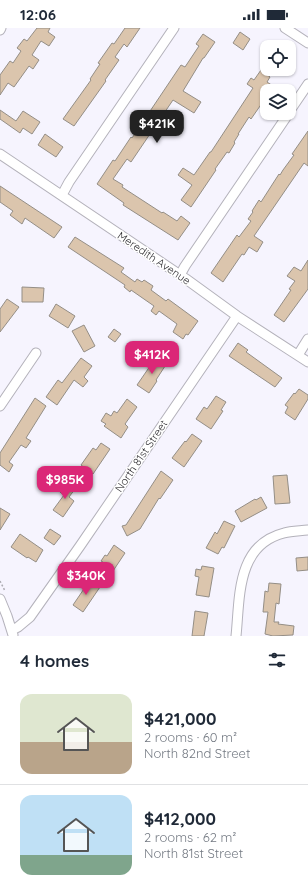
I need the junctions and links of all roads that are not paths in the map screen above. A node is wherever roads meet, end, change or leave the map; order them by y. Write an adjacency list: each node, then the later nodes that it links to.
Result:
1 (174, 28): 8 (street)
2 (285, 28): 3 (street)
3 (308, 43)
4 (308, 84): 5 (street)
5 (296, 102)
6 (284, 120): 9 (street)
7 (0, 154): 8 (street, Meredith Avenue)
8 (62, 195): 9 (street, Meredith Avenue)
9 (180, 275): 10 (street, Meredith Avenue)
10 (237, 316): 13 (street, Meredith Avenue); 18 (street, North 81st Street)
11 (308, 339): 13 (street)
12 (36, 353): 15 (street)
13 (298, 355): 14 (street, Meredith Avenue)
14 (308, 362)
15 (0, 406)
16 (308, 530): 19 (street)
17 (0, 599): 18 (street)
18 (13, 633)
19 (236, 636)

